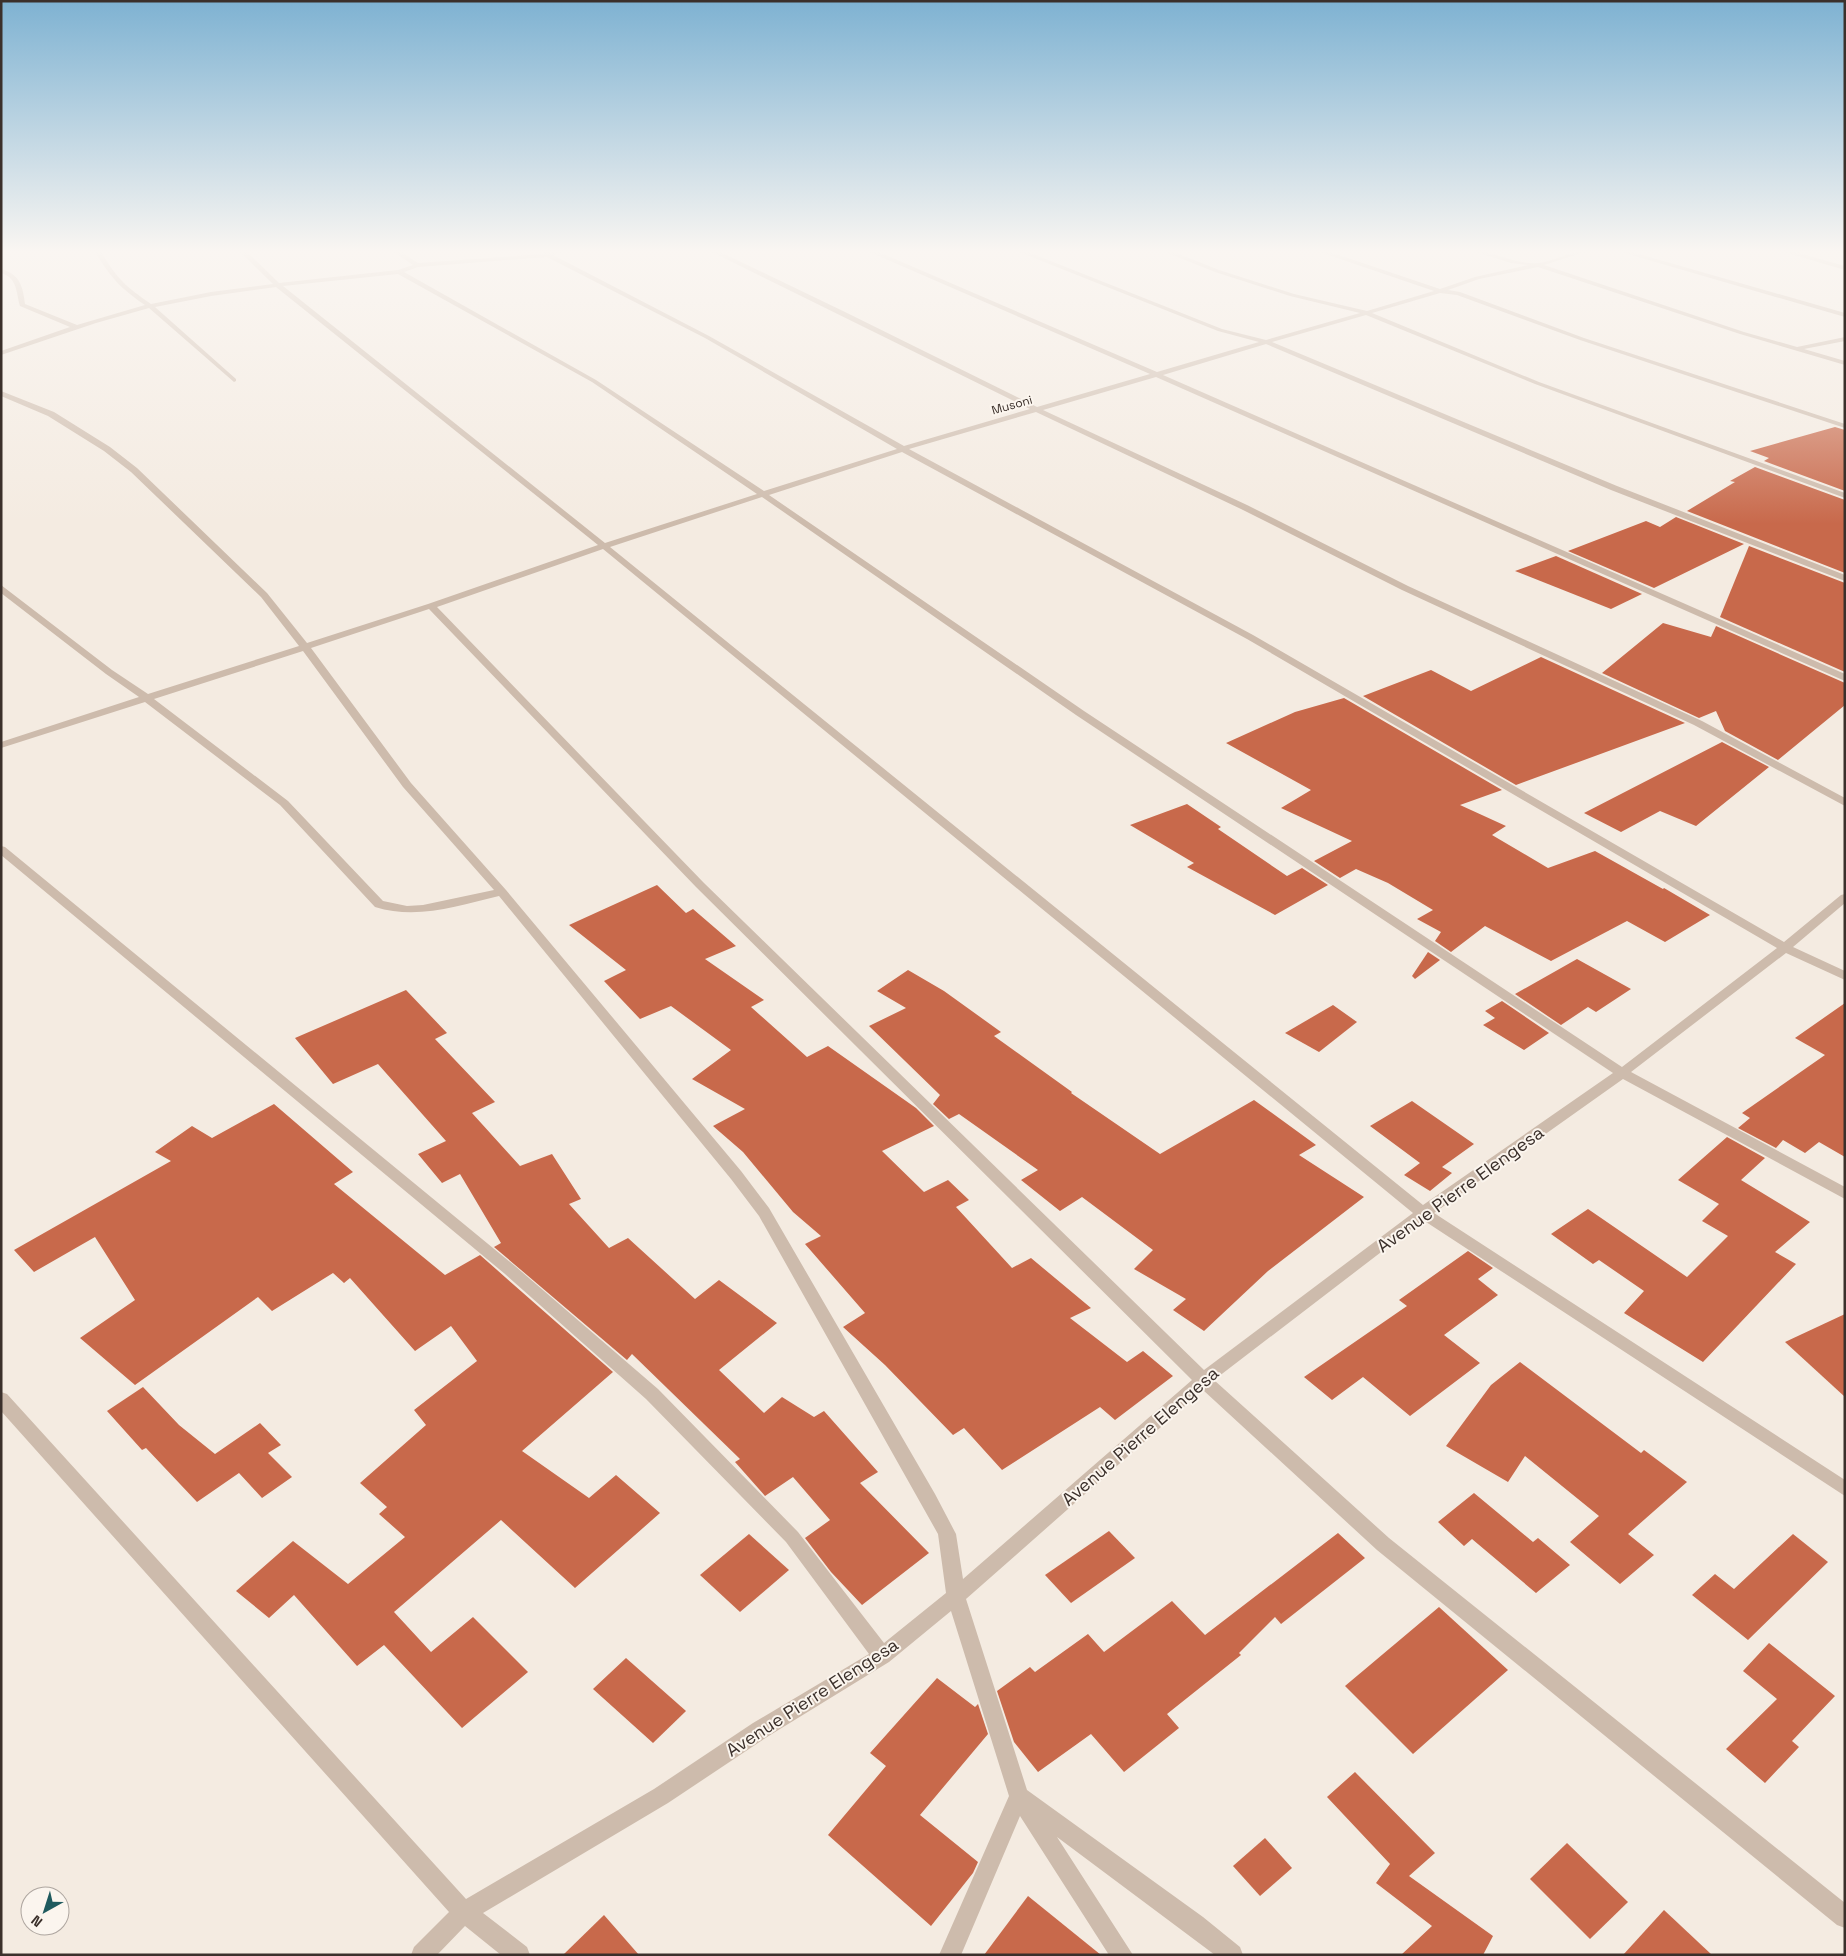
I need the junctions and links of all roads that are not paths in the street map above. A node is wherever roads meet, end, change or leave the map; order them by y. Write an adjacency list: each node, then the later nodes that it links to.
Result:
1 (35, 341): 14 (street)
2 (190, 341): 17 (street)
3 (348, 341): 24 (street)
4 (523, 341): 22 (street)
5 (712, 341): 21 (street)
6 (900, 341): 19 (street)
7 (1080, 341): 16 (street)
8 (1436, 341): 23 (street)
9 (1589, 341): 20 (street)
10 (1773, 341): 13 (street)
11 (1834, 341): 13 (street)
12 (1266, 342): 16 (street, Musoni); 25 (street)
13 (1797, 349): 15 (street)
14 (1, 353)
15 (1845, 363)
16 (1156, 374): 19 (street, Musoni); 29 (street)
17 (234, 380)
18 (1, 393): 28 (street)
19 (1037, 410): 21 (street, Musoni); 32 (street)
20 (1845, 426)
21 (903, 449): 22 (street, Musoni); 36 (street)
22 (764, 495): 24 (street, Musoni); 38 (street)
23 (1845, 496)
24 (604, 546): 27 (street, Musoni); 40 (street)
25 (1845, 578)
26 (1, 588): 30 (street)
27 (431, 606): 28 (street, Musoni); 41 (street)
28 (305, 647): 30 (street, Musoni); 34 (street)
29 (1845, 678)
30 (147, 698): 31 (street, Musoni); 34 (street)
31 (1, 745)
32 (1845, 802)
33 (1, 849): 45 (street)
34 (502, 892): 44 (street)
35 (1845, 897): 36 (street, Avenue Pierre Elengesa)
36 (1785, 948): 37 (street); 38 (street, Avenue Pierre Elengesa)
37 (1845, 976)
38 (1622, 1072): 39 (street); 40 (street, Avenue Pierre Elengesa)
39 (1845, 1194)
40 (1423, 1213): 41 (street, Avenue Pierre Elengesa); 43 (street)
41 (1203, 1380): 44 (street, Avenue Pierre Elengesa); 48 (street)
42 (1, 1399): 47 (street)
43 (1845, 1489)
44 (956, 1596): 45 (street, Avenue Pierre Elengesa); 46 (street)
45 (882, 1656): 47 (street, Avenue Pierre Elengesa)
46 (1020, 1796): 51 (street); 52 (street); 53 (street)
47 (464, 1912): 49 (street, Avenue Pierre Elengesa); 50 (street)
48 (1845, 1917)
49 (422, 1955)
50 (520, 1955)
51 (950, 1955)
52 (1122, 1955)
53 (1232, 1955)

